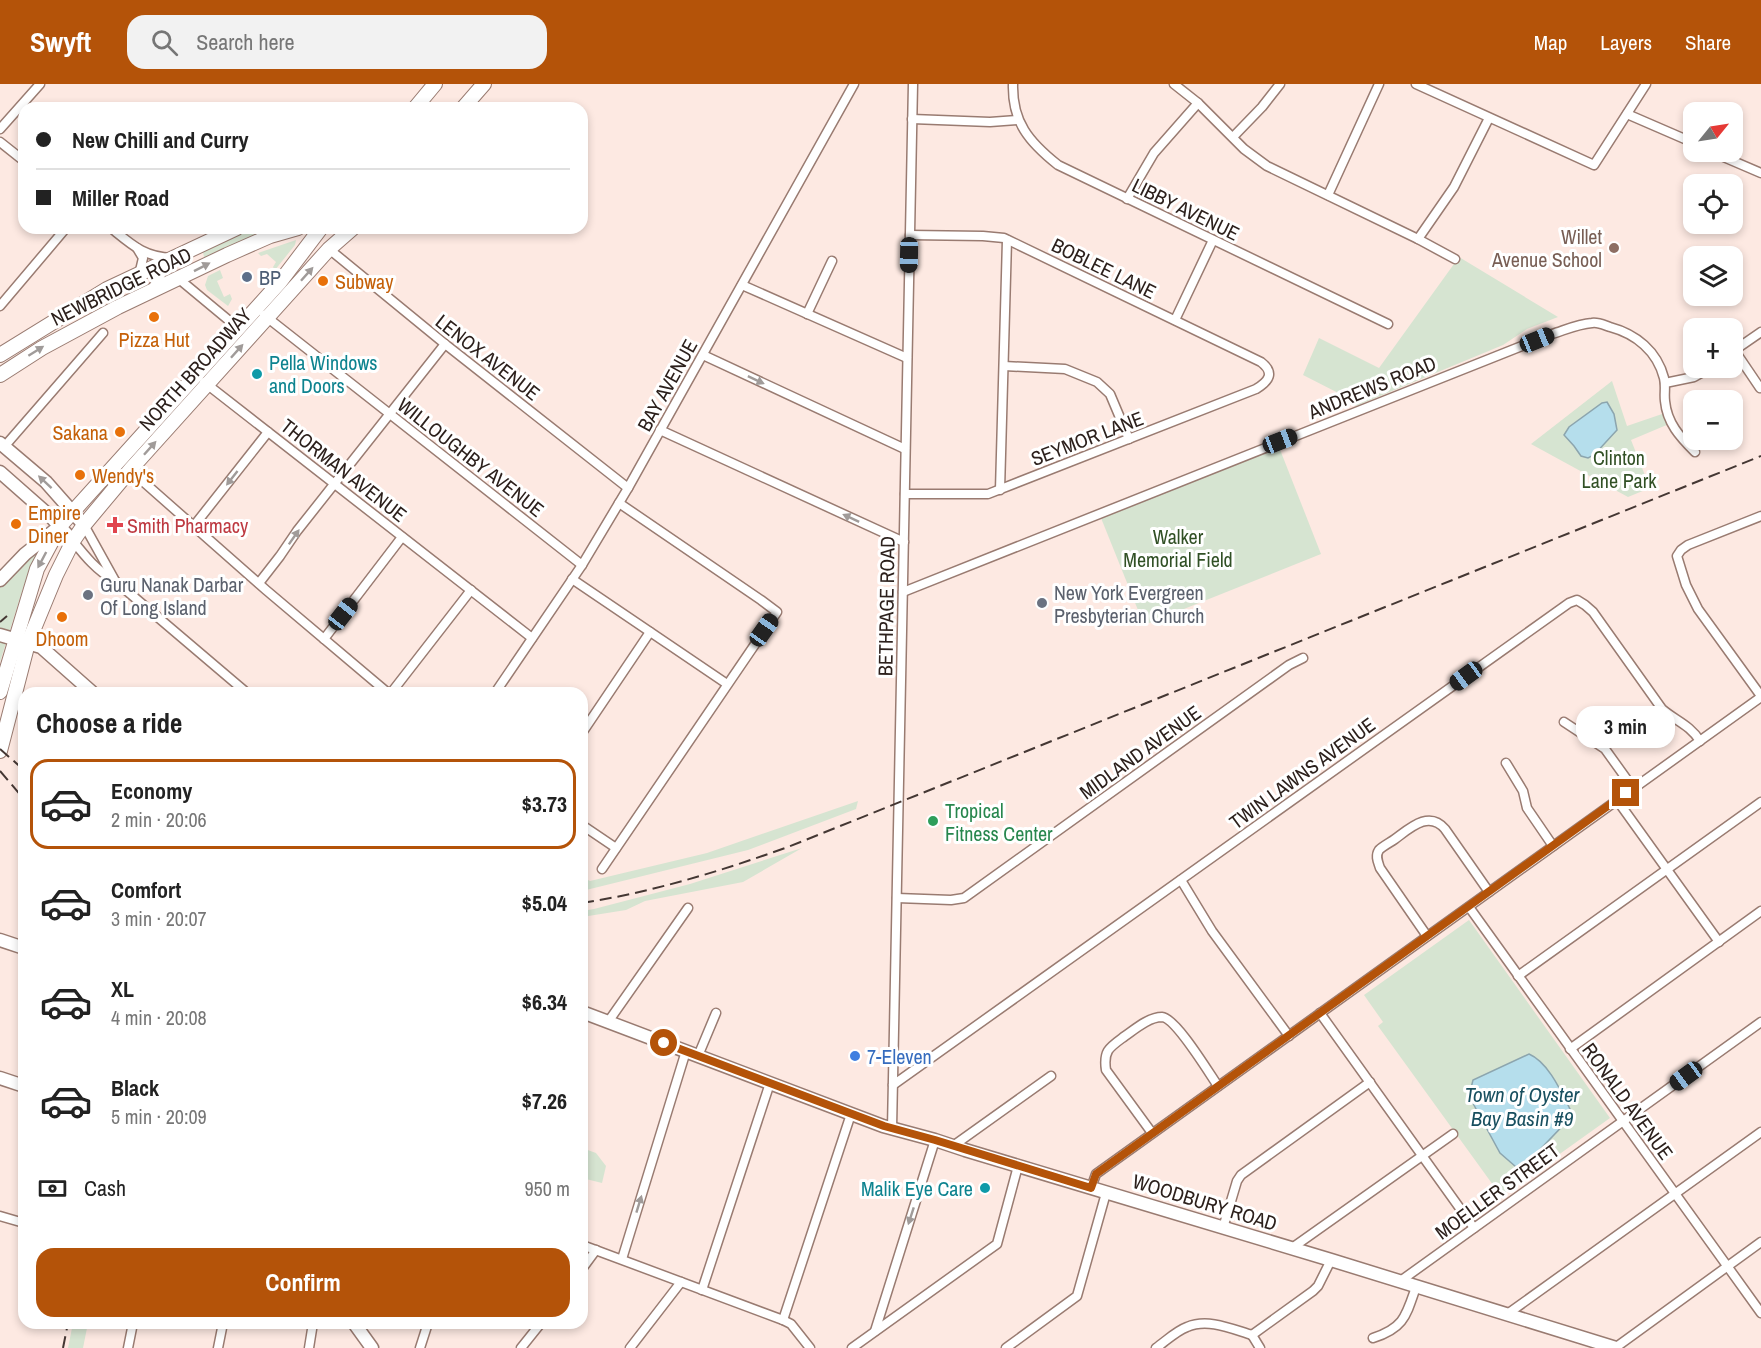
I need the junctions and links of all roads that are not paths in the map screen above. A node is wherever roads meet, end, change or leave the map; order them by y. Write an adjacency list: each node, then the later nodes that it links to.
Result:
1 (40, 84): 12 (street)
2 (435, 84): 13 (main road)
3 (484, 84): 14 (main road)
4 (854, 84): 47 (street, BAY AVENUE)
5 (913, 84): 18 (street, BETHPAGE ROAD)
6 (1013, 84): 20 (street, LIBBY AVENUE)
7 (1174, 84): 15 (street)
8 (1280, 84): 22 (street)
9 (1379, 84): 28 (street)
10 (1416, 84): 19 (street)
11 (1646, 84): 17 (street)
12 (24, 102)
13 (420, 102)
14 (468, 102)
15 (1198, 103): 22 (street); 29 (street)
16 (18, 109): 21 (street)
17 (1627, 114): 19 (street); 23 (street)
18 (912, 118): 20 (street); 36 (street, BETHPAGE ROAD)
19 (1489, 118): 37 (street)
20 (1017, 120): 29 (street, LIBBY AVENUE)
21 (0, 129)
22 (1233, 137): 28 (street)
23 (1683, 138)
24 (0, 142): 25 (street)
25 (18, 156)
26 (1735, 162): 27 (street)
27 (1761, 173)
28 (1328, 195): 37 (street)
29 (1127, 199): 39 (street, LIBBY AVENUE)
30 (61, 234): 49 (street)
31 (118, 234): 40 (street)
32 (224, 234): 42 (main road, NEWBRIDGE ROAD)
33 (277, 234): 46 (main road, NEWBRIDGE ROAD, one-way to 33)
34 (316, 234): 50 (main road, NORTH BROADWAY)
35 (346, 234): 41 (main road, NORTH BROADWAY)
36 (910, 235): 38 (street, BOBLEE LANE); 62 (street, BETHPAGE ROAD)
37 (1418, 239): 43 (street)
38 (1007, 240): 53 (street, BOBLEE LANE); 64 (street)
39 (1213, 240): 53 (street); 54 (street, LIBBY AVENUE)
40 (136, 248): 42 (street); 45 (street)
41 (330, 249): 52 (main road, NORTH BROADWAY, one-way to 41); 58 (street, LENOX AVENUE)
42 (172, 258): 45 (main road, NEWBRIDGE ROAD); 48 (street)
43 (1455, 259)
44 (832, 261): 51 (street)
45 (139, 274): 60 (main road, NEWBRIDGE ROAD)
46 (179, 279): 48 (main road, NEWBRIDGE ROAD); 55 (street)
47 (742, 285): 51 (street); 61 (street, BAY AVENUE)
48 (149, 293): 66 (main road, NEWBRIDGE ROAD, one-way to 48)
49 (0, 306)
50 (256, 308): 52 (street, WILLOUGHBY AVENUE); 55 (main road, NORTH BROADWAY)
51 (807, 314): 62 (street)
52 (267, 317): 68 (main road, NORTH BROADWAY, one-way to 52); 71 (street, WILLOUGHBY AVENUE)
53 (1175, 320): 65 (street, BOBLEE LANE)
54 (1388, 324)
55 (238, 328): 68 (main road, NORTH BROADWAY)
56 (1761, 332): 59 (street)
57 (103, 333): 75 (street)
58 (445, 344): 71 (street); 81 (street, LENOX AVENUE)
59 (1743, 345)
60 (0, 355)
61 (703, 355): 72 (street, BAY AVENUE); 76 (street, one-way to 76)
62 (907, 357): 76 (street, BETHPAGE ROAD)
63 (1743, 364): 70 (street)
64 (1004, 366): 74 (street); 82 (street)
65 (1270, 373): 74 (street, SEYMOR LANE)
66 (0, 375)
67 (1689, 378): 69 (street)
68 (202, 380): 73 (street, THORMAN AVENUE); 78 (main road, NORTH BROADWAY, one-way to 68); 85 (main road, NORTH BROADWAY)
69 (1665, 383): 77 (street, ANDREWS ROAD); 99 (street, ANDREWS ROAD)
70 (1760, 388)
71 (390, 414): 80 (street); 93 (street, WILLOUGHBY AVENUE)
72 (660, 430): 81 (street, BAY AVENUE); 92 (street, one-way to 72)
73 (268, 432): 80 (street, THORMAN AVENUE); 89 (street, one-way to 89)
74 (1129, 439): 82 (street, SEYMOR LANE)
75 (2, 445): 85 (main road, one-way to 75)
76 (906, 449): 83 (street, BETHPAGE ROAD)
77 (1695, 452)
78 (130, 470): 87 (main road, NORTH BROADWAY); 89 (street)
79 (0, 472): 88 (main road)
80 (335, 484): 90 (street, THORMAN AVENUE); 97 (street, one-way to 80)
81 (628, 488): 84 (street, BAY AVENUE)
82 (1000, 490): 83 (street, SEYMOR LANE)
83 (905, 494): 92 (street, BETHPAGE ROAD)
84 (619, 503): 93 (street, BAY AVENUE); 106 (street)
85 (73, 511): 87 (main road); 88 (main road, NORTH BROADWAY)
86 (1761, 516): 114 (street)
87 (84, 525): 91 (main road, NORTH BROADWAY); 96 (street)
88 (60, 526): 91 (main road); 95 (main road); 104 (main road, NORTH BROADWAY, one-way to 104)
89 (193, 527): 97 (street)
90 (402, 537): 98 (street, THORMAN AVENUE); 103 (street)
91 (73, 541): 96 (street); 104 (main road, NORTH BROADWAY)
92 (904, 542): 99 (street, BETHPAGE ROAD)
93 (582, 565): 94 (street, BAY AVENUE)
94 (572, 579): 100 (street); 102 (street, BAY AVENUE)
95 (0, 580)
96 (114, 580): 109 (street)
97 (259, 583): 103 (street)
98 (471, 590): 102 (street, THORMAN AVENUE); 111 (street)
99 (903, 592): 131 (street, BETHPAGE ROAD)
100 (650, 632): 106 (street); 117 (street)
101 (0, 635): 104 (main road)
102 (532, 638): 112 (street, BAY AVENUE)
103 (324, 639): 110 (street)
104 (22, 641): 107 (main road); 108 (main road); 113 (main road)
105 (1303, 658): 131 (street, MIDLAND AVENUE)
106 (728, 684): 126 (street)
107 (20, 687)
108 (86, 687)
109 (240, 687)
110 (382, 687)
111 (394, 687)
112 (499, 687)
113 (0, 692)
114 (1761, 696): 118 (street)
115 (18, 700): 119 (main road)
116 (1563, 722): 121 (street)
117 (588, 724)
118 (1700, 741): 121 (street); 129 (street, TWIN LAWNS AVENUE)
119 (0, 751)
120 (1506, 763): 125 (street)
121 (1633, 788): 122 (street)
122 (1617, 800): 125 (street); 128 (street)
123 (1761, 802): 128 (street)
124 (588, 829): 126 (street)
125 (1553, 846): 130 (street)
126 (616, 848): 127 (street)
127 (602, 869)
128 (1666, 870): 137 (street); 139 (street)
129 (1181, 880): 145 (street); 154 (street, TWIN LAWNS AVENUE)
130 (1489, 892): 132 (street); 135 (street)
131 (897, 898): 154 (street, BETHPAGE ROAD)
132 (1469, 907): 135 (street); 139 (street, RONALD AVENUE)
133 (688, 908): 143 (street)
134 (1761, 911): 137 (street)
135 (1427, 936): 141 (street)
136 (0, 940): 138 (main road)
137 (1719, 942): 146 (street)
138 (18, 946)
139 (1518, 976): 146 (street, RONALD AVENUE)
140 (716, 1013): 148 (street)
141 (1320, 1013): 145 (street); 151 (street)
142 (588, 1014): 143 (main road, WOODBURY ROAD)
143 (608, 1022): 147 (main road, WOODBURY ROAD)
144 (1761, 1022): 157 (street, MOELLER STREET)
145 (1288, 1036): 155 (street)
146 (1570, 1048): 157 (street, RONALD AVENUE)
147 (686, 1051): 148 (main road, WOODBURY ROAD); 177 (street, one-way to 147)
148 (698, 1056): 152 (main road, WOODBURY ROAD)
149 (1051, 1076): 163 (street)
150 (0, 1078): 153 (main road)
151 (1370, 1082): 164 (street); 171 (street)
152 (770, 1083): 156 (main road, WOODBURY ROAD); 184 (street)
153 (18, 1084)
154 (893, 1085): 158 (street, BETHPAGE ROAD)
155 (1218, 1086): 160 (street); 160 (street)
156 (851, 1114): 158 (main road, WOODBURY ROAD); 187 (street)
157 (1623, 1121): 168 (street, RONALD AVENUE); 172 (street, MOELLER STREET)
158 (892, 1128): 162 (main road, WOODBURY ROAD)
159 (1761, 1132): 168 (street)
160 (1152, 1133): 166 (street)
161 (1453, 1134): 164 (street)
162 (935, 1140): 163 (main road, WOODBURY ROAD); 194 (street, one-way to 194)
163 (953, 1146): 165 (main road, WOODBURY ROAD)
164 (1422, 1155): 172 (street); 175 (street)
165 (1018, 1166): 166 (main road, WOODBURY ROAD); 194 (street)
166 (1091, 1188): 167 (main road, WOODBURY ROAD)
167 (1106, 1192): 171 (main road, WOODBURY ROAD); 206 (street)
168 (1675, 1194): 180 (street, RONALD AVENUE); 186 (street)
169 (0, 1216): 170 (street)
170 (18, 1221)
171 (1223, 1228): 175 (main road, WOODBURY ROAD)
172 (1474, 1228): 182 (street, MOELLER STREET)
173 (1761, 1242): 180 (street)
174 (588, 1247): 176 (street)
175 (1292, 1248): 178 (main road, WOODBURY ROAD)
176 (596, 1250): 177 (street); 179 (street)
177 (622, 1259): 181 (street)
178 (1331, 1260): 182 (main road, WOODBURY ROAD); 195 (street)
179 (588, 1261)
180 (1727, 1267): 185 (street, RONALD AVENUE); 209 (street)
181 (681, 1282): 184 (street); 203 (street)
182 (1400, 1282): 183 (main road, WOODBURY ROAD)
183 (1416, 1287): 186 (main road, WOODBURY ROAD); 196 (street)
184 (702, 1290): 187 (street)
185 (1761, 1313)
186 (1506, 1315): 209 (main road, WOODBURY ROAD)
187 (783, 1320): 204 (street)
188 (132, 1329): 197 (street)
189 (222, 1329): 198 (street)
190 (312, 1329): 199 (street)
191 (358, 1329): 200 (main road)
192 (426, 1329): 201 (street)
193 (536, 1329): 202 (street)
194 (874, 1331): 205 (street)
195 (1252, 1335): 207 (street); 208 (street)
196 (1373, 1338)
197 (128, 1348)
198 (218, 1348)
199 (309, 1348)
200 (372, 1348)
201 (420, 1348)
202 (522, 1348)
203 (630, 1348)
204 (810, 1348)
205 (852, 1348)
206 (1006, 1348)
207 (1156, 1348)
208 (1260, 1348)
209 (1616, 1348)

